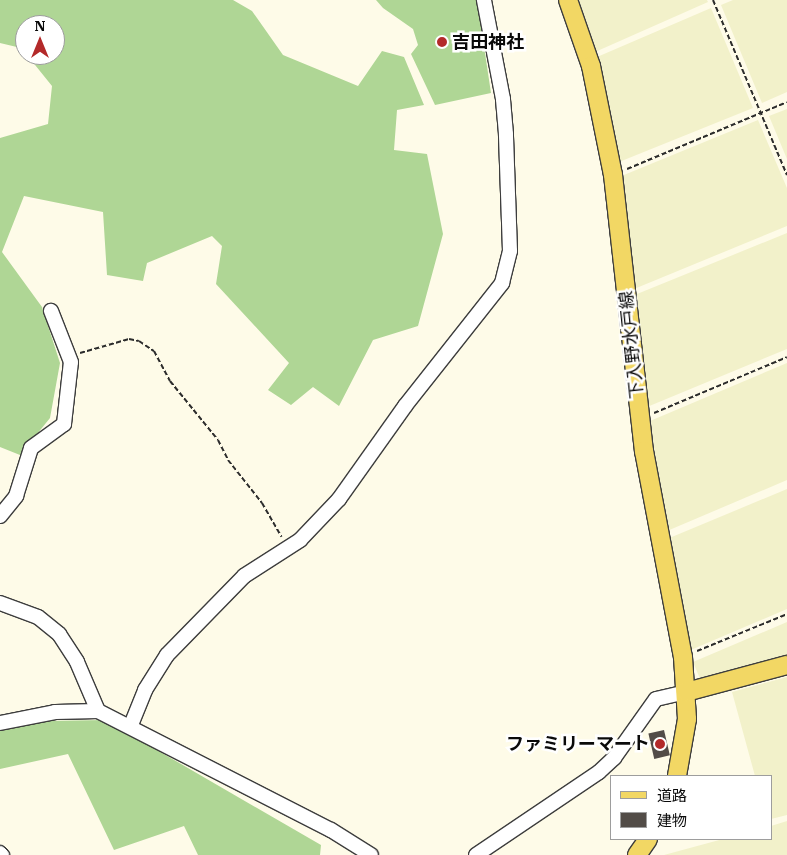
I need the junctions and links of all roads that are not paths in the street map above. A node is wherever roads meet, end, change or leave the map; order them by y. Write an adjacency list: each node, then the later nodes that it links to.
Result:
1 (484, 0): 10 (street)
2 (568, 0): 7 (main road, 下入野水戸線)
3 (51, 311): 4 (street)
4 (0, 516)
5 (0, 603): 8 (street)
6 (787, 665): 7 (main road)
7 (686, 692): 11 (main road, 下入野水戸線); 13 (street)
8 (98, 711): 9 (street); 10 (street)
9 (0, 723)
10 (131, 725): 14 (street)
11 (676, 775)
12 (647, 840): 16 (main road)
13 (495, 851): 15 (street)
14 (371, 855)
15 (476, 855)
16 (637, 855)

